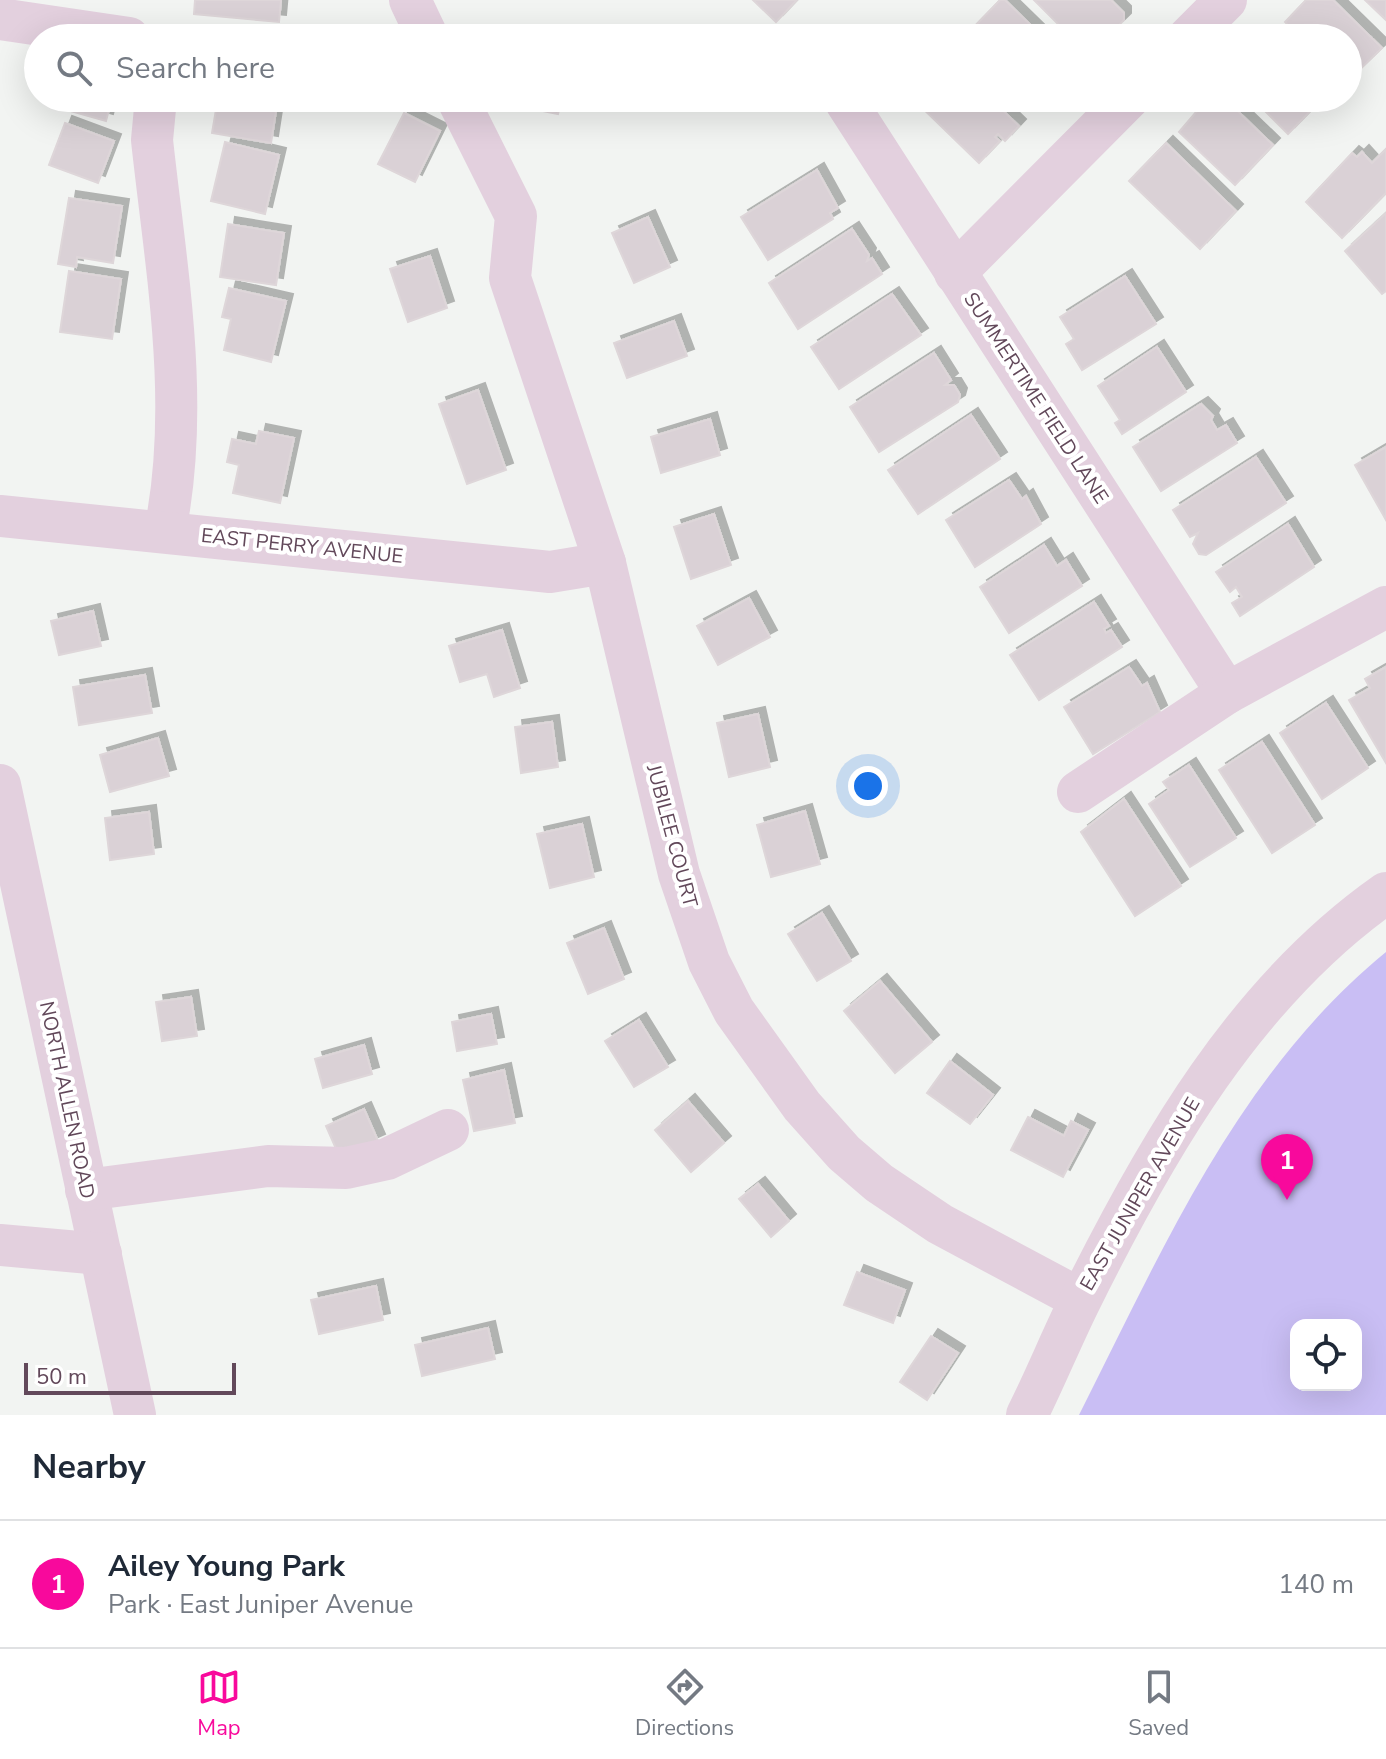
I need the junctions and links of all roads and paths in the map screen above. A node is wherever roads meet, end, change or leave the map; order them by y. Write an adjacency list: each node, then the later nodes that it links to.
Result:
1 (410, 0): 5 (street)
2 (1226, 0): 6 (street)
3 (0, 19): 4 (street)
4 (34, 24)
5 (421, 24)
6 (1202, 24)
7 (155, 112): 13 (street)
8 (464, 112): 14 (street, JUBILEE COURT)
9 (852, 112): 11 (street, SUMMERTIME FIELD LANE)
10 (1115, 112): 11 (street)
11 (955, 273): 16 (street, SUMMERTIME FIELD LANE)
12 (0, 516): 13 (street, EAST PERRY AVENUE)
13 (165, 531): 14 (street, EAST PERRY AVENUE)
14 (605, 563): 24 (street, JUBILEE COURT)
15 (1386, 607): 16 (street)
16 (1227, 693): 18 (street)
17 (0, 785): 21 (street, NORTH ALLEN ROAD)
18 (1078, 792)
19 (1386, 893): 24 (street, EAST JUNIPER AVENUE)
20 (448, 1130): 21 (street)
21 (86, 1190): 23 (street, NORTH ALLEN ROAD)
22 (0, 1245): 23 (street)
23 (101, 1254): 26 (street, NORTH ALLEN ROAD)
24 (1080, 1299): 25 (street, EAST JUNIPER AVENUE)
25 (1042, 1410)
26 (135, 1415)

